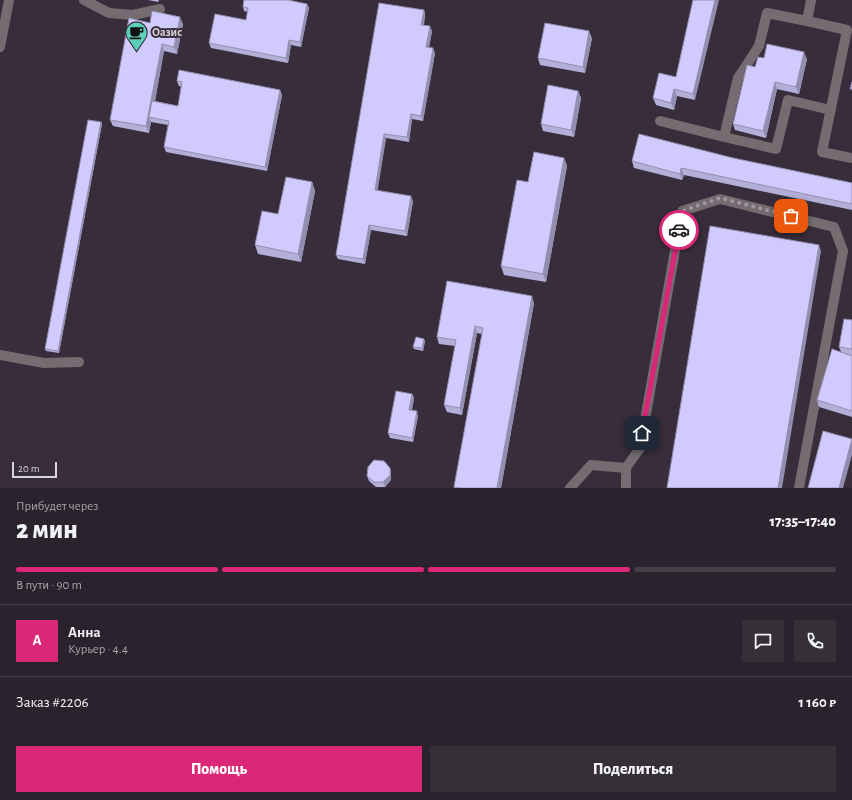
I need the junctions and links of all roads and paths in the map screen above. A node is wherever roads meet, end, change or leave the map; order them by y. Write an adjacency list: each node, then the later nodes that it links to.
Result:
1 (9, 0): 6 (street)
2 (84, 0): 4 (street)
3 (811, 0): 5 (street)
4 (160, 9)
5 (807, 21): 7 (street); 9 (street)
6 (0, 47)
7 (831, 110): 9 (street); 10 (street)
8 (660, 121): 9 (street)
9 (724, 137)
10 (852, 158)
11 (0, 355): 12 (street)
12 (79, 362)
13 (626, 468): 14 (street); 15 (street); 16 (street)
14 (570, 488)
15 (626, 488)
16 (798, 488)

